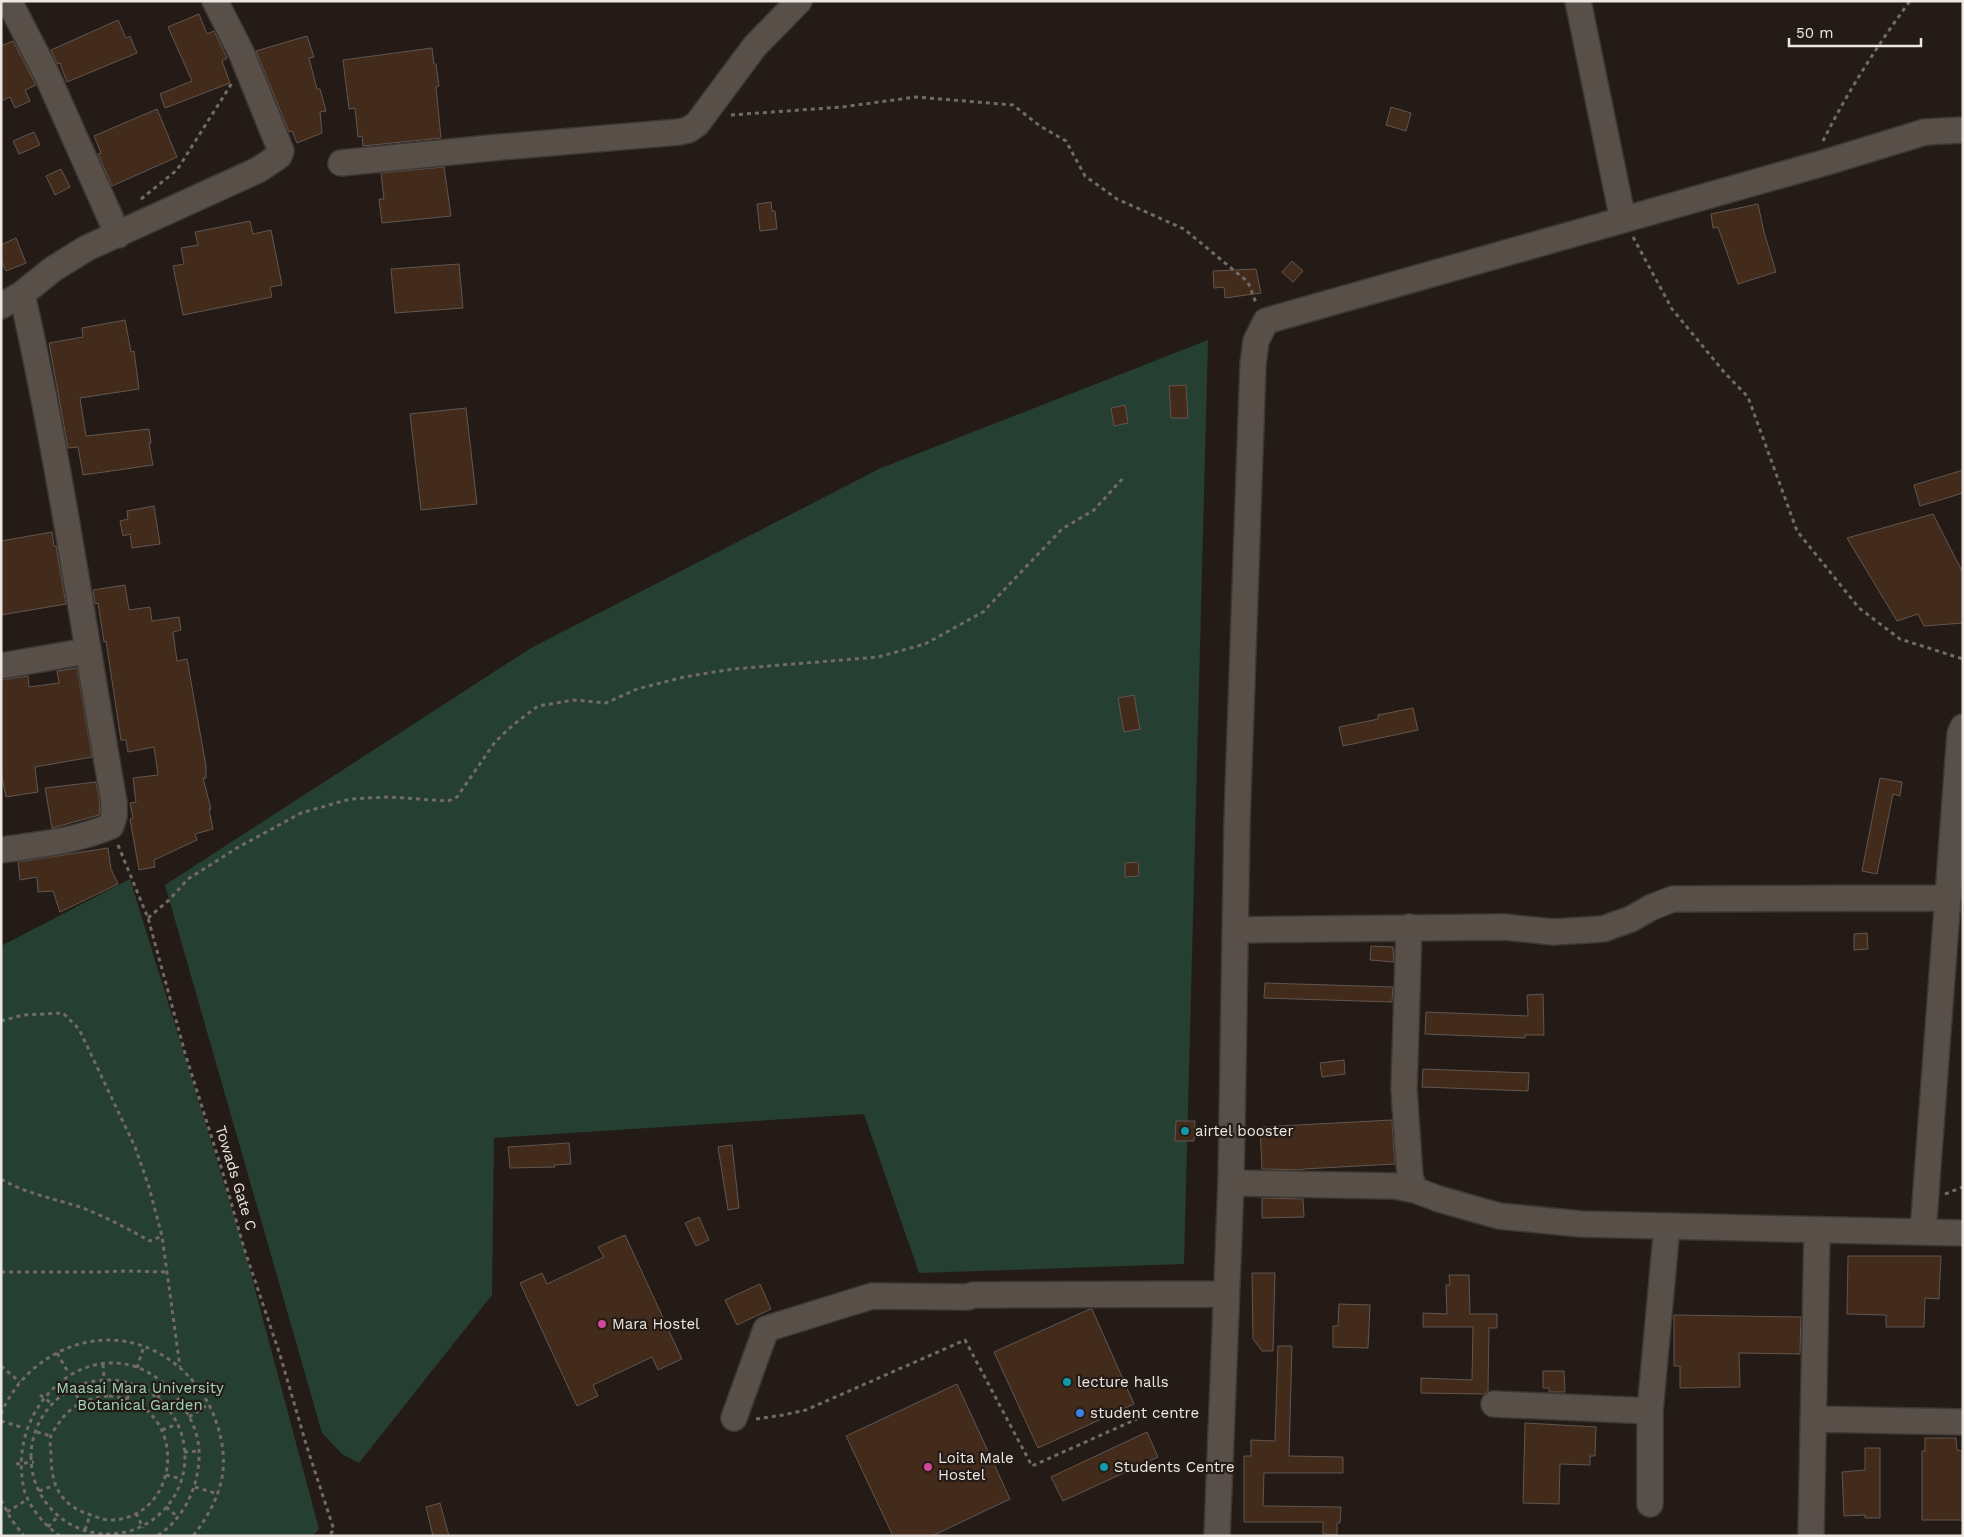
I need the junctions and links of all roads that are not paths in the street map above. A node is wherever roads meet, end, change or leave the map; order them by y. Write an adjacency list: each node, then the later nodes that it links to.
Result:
1 (9, 1): 8 (street)
2 (215, 1): 8 (street)
3 (800, 1): 6 (street)
4 (1578, 1): 7 (street)
5 (1963, 130): 7 (street)
6 (341, 163)
7 (1623, 220): 16 (street)
8 (118, 235): 9 (street)
9 (12, 300): 10 (street)
10 (87, 651): 11 (street); 13 (street)
11 (1, 666)
12 (1963, 727): 14 (street)
13 (1, 850)
14 (1948, 898): 15 (street); 21 (street)
15 (1409, 927): 16 (street); 18 (street)
16 (1235, 930): 17 (street)
17 (1231, 1183): 18 (street); 23 (street)
18 (1415, 1190): 19 (street)
19 (1667, 1226): 20 (street); 25 (street)
20 (1817, 1230): 21 (street); 27 (street)
21 (1923, 1232): 22 (street)
22 (1963, 1233)
23 (1226, 1294): 26 (street); 30 (street)
24 (1494, 1404): 25 (street)
25 (1650, 1411): 29 (street)
26 (734, 1418)
27 (1814, 1419): 28 (street); 31 (street)
28 (1963, 1422)
29 (1650, 1504)
30 (1217, 1536)
31 (1811, 1536)

